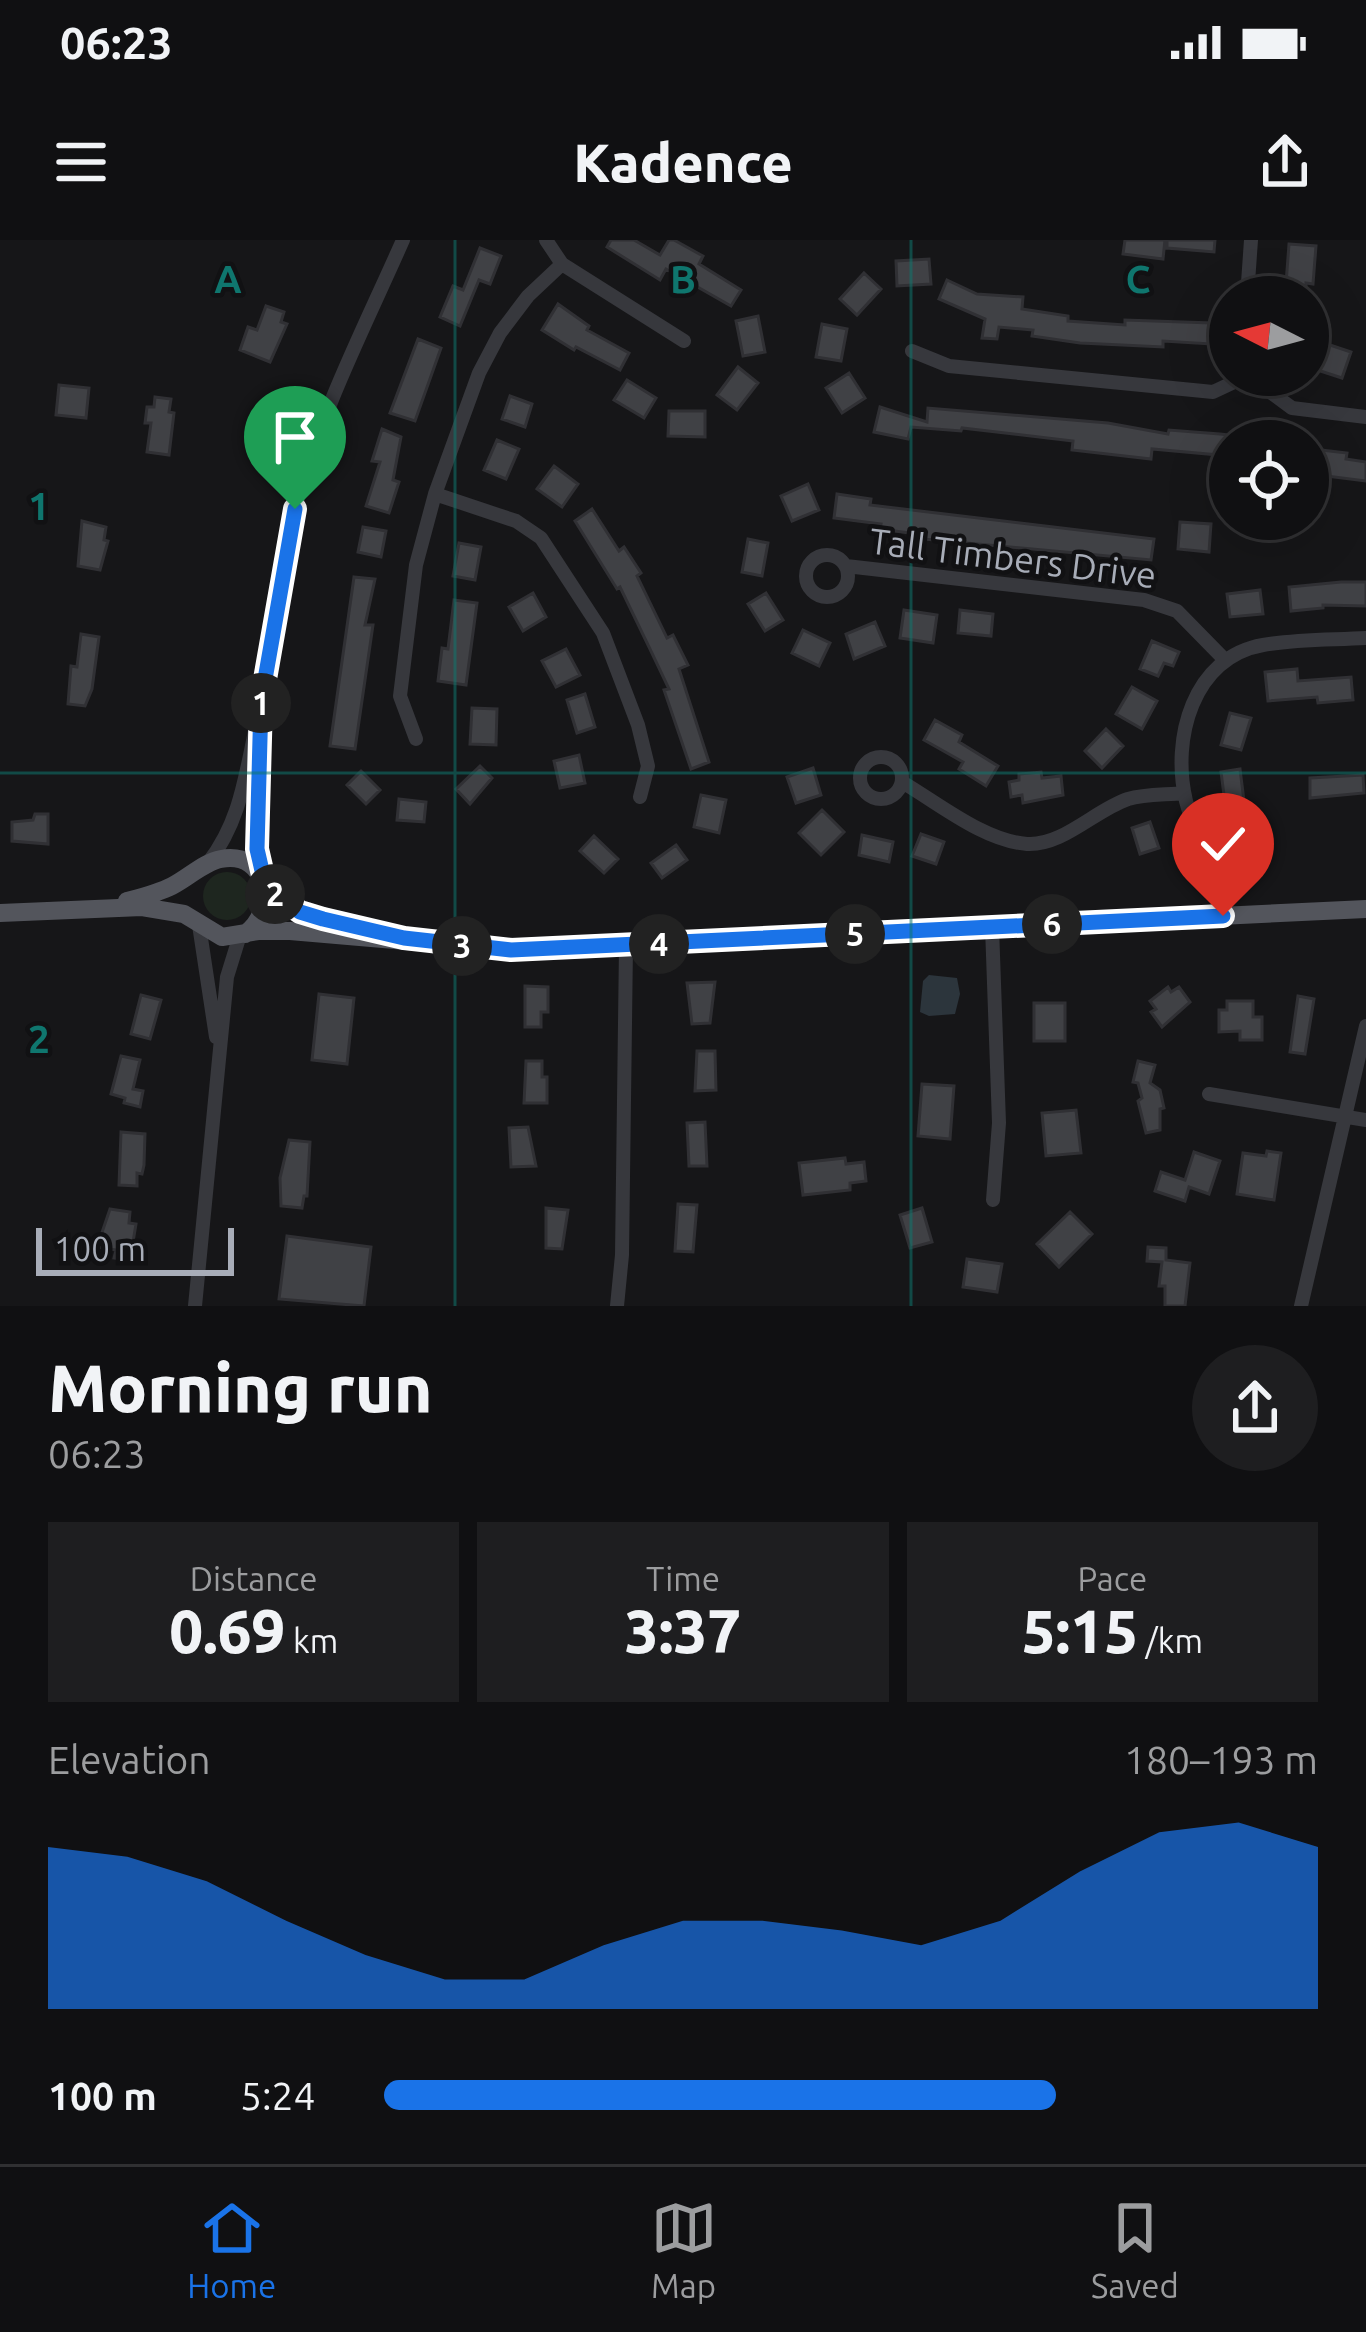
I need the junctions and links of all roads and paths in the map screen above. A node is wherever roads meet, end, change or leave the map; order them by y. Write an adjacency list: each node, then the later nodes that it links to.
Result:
1 (403, 240): 15 (street)
2 (546, 240): 4 (street)
3 (1251, 240): 5 (street)
4 (562, 264): 6 (street); 11 (street)
5 (1248, 276)
6 (684, 340)
7 (912, 351): 8 (street)
8 (1209, 392)
9 (1276, 396): 10 (street)
10 (1366, 417)
11 (435, 494): 16 (street); 19 (street)
12 (846, 566): 14 (street, Tall Timbers Drive)
13 (1366, 638): 14 (street)
14 (1224, 659): 18 (street)
15 (261, 702): 20 (street); 21 (street)
16 (416, 739)
17 (902, 782): 18 (street)
18 (1184, 793): 25 (street)
19 (640, 797)
20 (203, 867): 21 (main road); 22 (main road); 26 (main road)
21 (265, 885): 28 (main road); 29 (main road)
22 (100, 908): 24 (main road); 26 (main road)
23 (1366, 909): 25 (main road)
24 (0, 913)
25 (1223, 916): 27 (main road)
26 (196, 922): 28 (main road); 32 (street)
27 (992, 927): 30 (main road); 36 (street)
28 (242, 934): 29 (main road); 32 (street)
29 (404, 938): 30 (main road)
30 (626, 946): 38 (street)
31 (1366, 1026): 34 (street)
32 (219, 1059): 37 (street)
33 (1209, 1094): 34 (street)
34 (1344, 1118): 35 (street); 39 (street)
35 (1366, 1120)
36 (993, 1200)
37 (195, 1306)
38 (617, 1306)
39 (1301, 1306)

